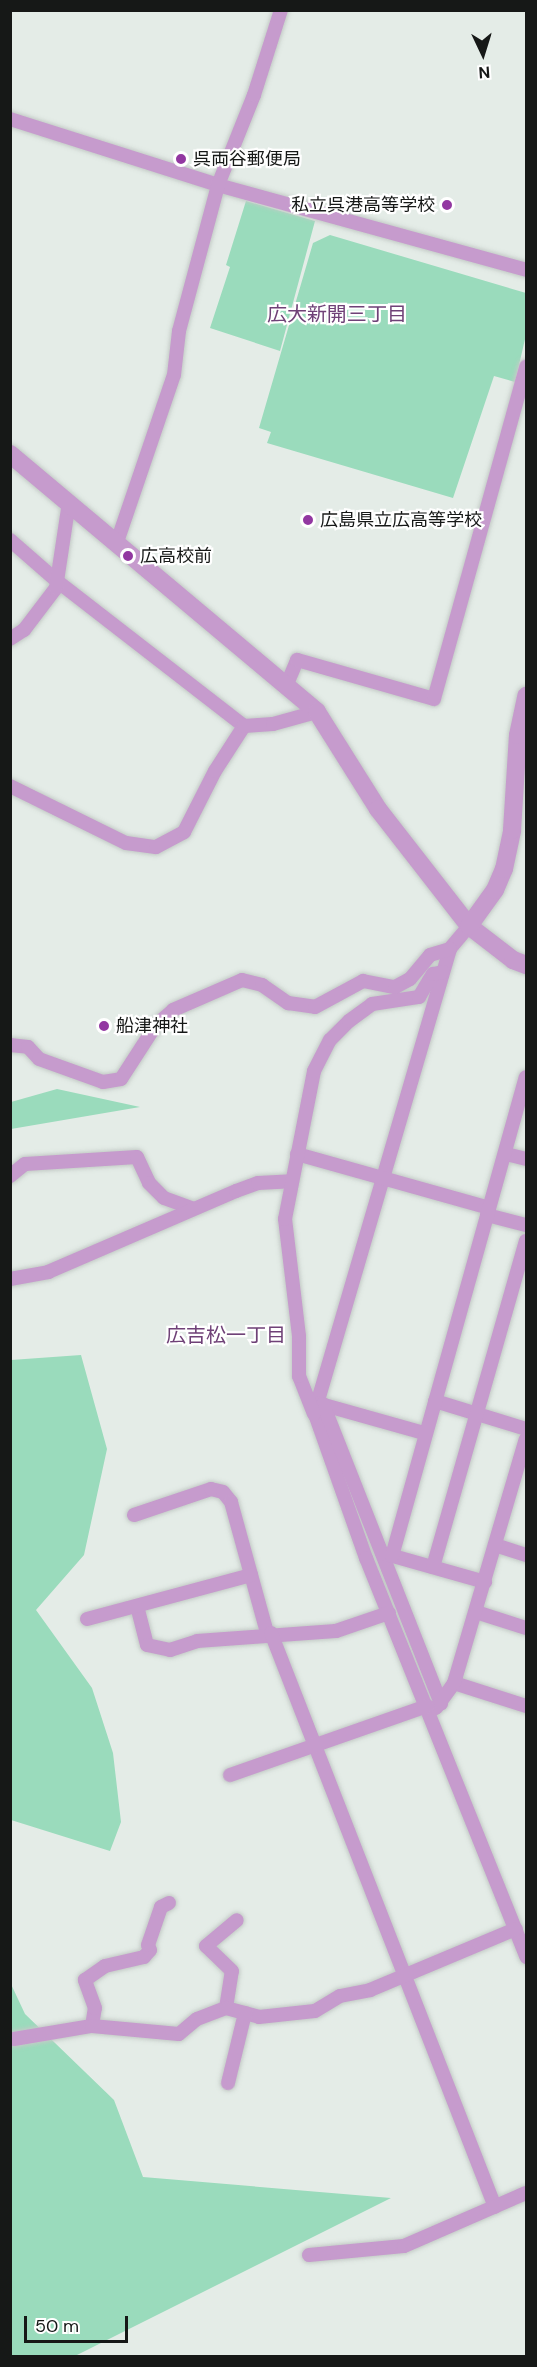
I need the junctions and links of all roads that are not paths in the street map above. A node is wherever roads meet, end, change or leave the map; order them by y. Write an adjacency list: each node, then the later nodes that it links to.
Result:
1 (281, 10): 3 (street)
2 (10, 119): 3 (street)
3 (218, 185): 4 (street); 9 (street)
4 (526, 270)
5 (526, 367): 12 (street)
6 (10, 454): 7 (street)
7 (69, 502): 9 (street); 10 (street)
8 (10, 540): 10 (street)
9 (117, 542): 12 (street)
10 (57, 581): 11 (street); 15 (street)
11 (10, 639)
12 (287, 684): 14 (street)
13 (526, 696): 17 (street)
14 (317, 712): 15 (street); 17 (street)
15 (244, 726): 16 (street)
16 (10, 786)
17 (469, 926): 18 (street); 19 (street)
18 (450, 949): 20 (street); 21 (street)
19 (526, 965)
20 (443, 972): 24 (street); 28 (street)
21 (10, 1045)
22 (526, 1077): 23 (street)
23 (524, 1092): 25 (street)
24 (297, 1154): 28 (street); 29 (street)
25 (506, 1154): 26 (street); 31 (street)
26 (526, 1159)
27 (10, 1176): 30 (street)
28 (384, 1178): 31 (street); 36 (street)
29 (291, 1182): 30 (street); 38 (street)
30 (192, 1208): 34 (street)
31 (488, 1211): 32 (street); 35 (street)
32 (526, 1225)
33 (526, 1241): 37 (street)
34 (10, 1279)
35 (435, 1401): 37 (street); 40 (street)
36 (320, 1403): 38 (street); 40 (street); 46 (street)
37 (475, 1413): 39 (street); 49 (street)
38 (316, 1417): 48 (street)
39 (526, 1429)
40 (424, 1433): 46 (street)
41 (526, 1439): 42 (street)
42 (512, 1487): 43 (street); 45 (street)
43 (526, 1491)
44 (134, 1515): 50 (street)
45 (495, 1545): 47 (street); 51 (street)
46 (387, 1554): 48 (street); 49 (street); 60 (street)
47 (526, 1555)
48 (366, 1558): 54 (street)
49 (433, 1567): 51 (street)
50 (251, 1575): 52 (street); 57 (street)
51 (485, 1582): 53 (street)
52 (137, 1606): 55 (street); 57 (street)
53 (476, 1612): 56 (street); 58 (street)
54 (389, 1613): 57 (street); 60 (street)
55 (87, 1618)
56 (526, 1628)
57 (269, 1633): 61 (street)
58 (454, 1683): 59 (street); 60 (street)
59 (526, 1706)
60 (433, 1708): 61 (street); 65 (street)
61 (313, 1747): 62 (street); 67 (street)
62 (230, 1775)
63 (169, 1903): 70 (street)
64 (237, 1920): 68 (street)
65 (516, 1929): 66 (street); 67 (street)
66 (526, 1957)
67 (405, 1975): 69 (street); 74 (street)
68 (226, 2008): 69 (street); 70 (street)
69 (245, 2013): 72 (street)
70 (92, 2026): 71 (street)
71 (14, 2039)
72 (228, 2083)
73 (526, 2193): 74 (street)
74 (495, 2207): 75 (street)
75 (309, 2255)

